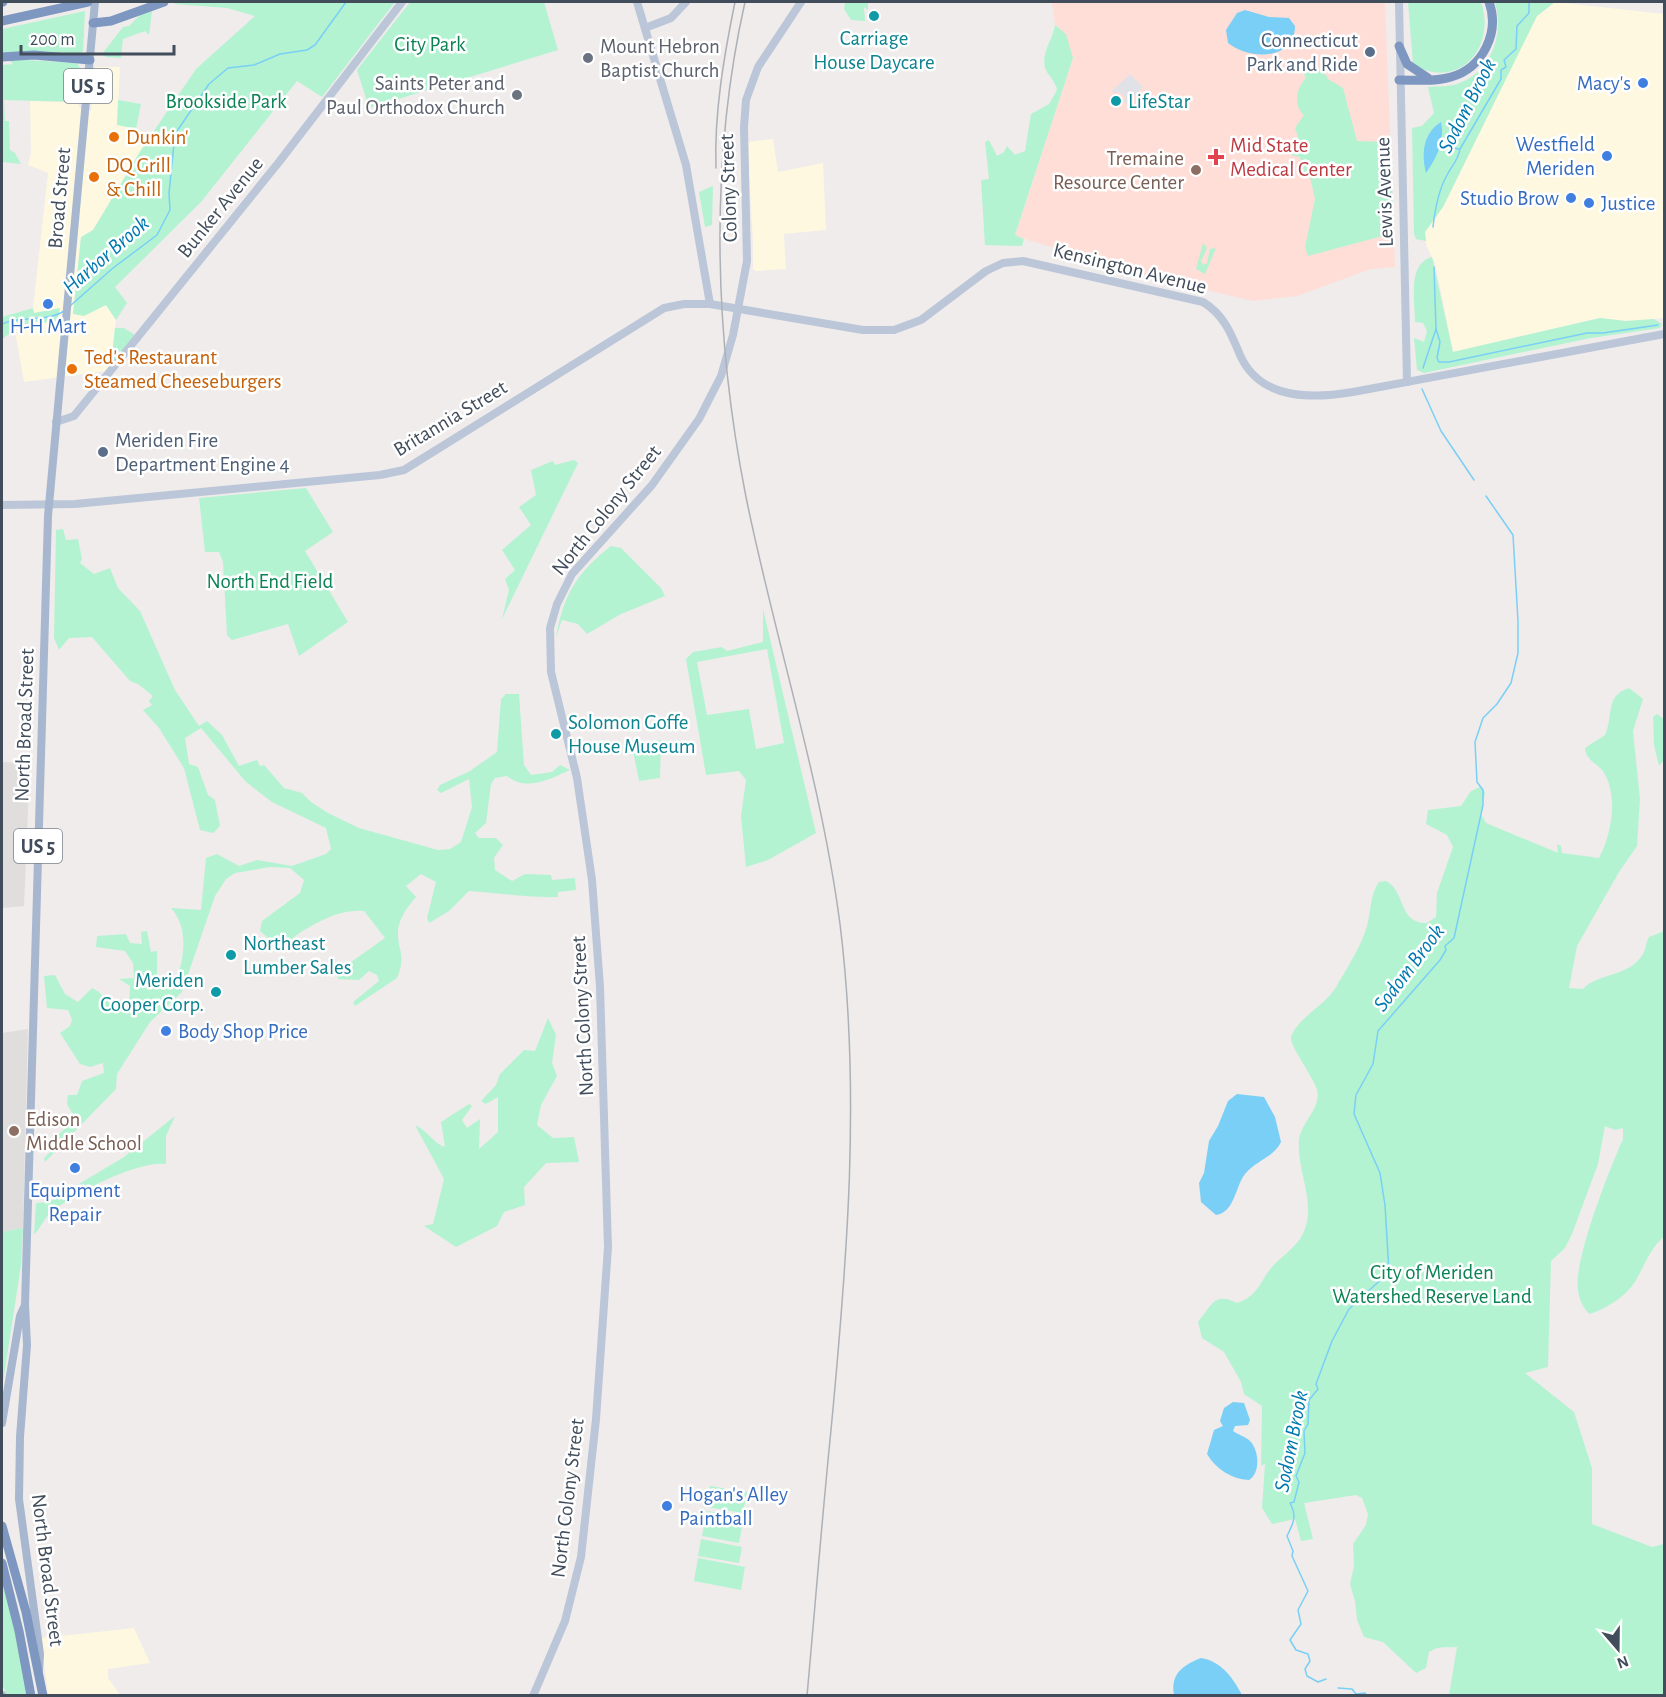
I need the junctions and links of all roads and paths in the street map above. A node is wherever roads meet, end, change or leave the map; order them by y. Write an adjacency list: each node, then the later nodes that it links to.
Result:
1 (88, 2): 10 (highway)
2 (95, 2): 11 (main road, Broad Street / US 5)
3 (164, 2): 11 (highway)
4 (402, 2): 23 (main road, Bunker Avenue)
5 (637, 2): 12 (main road)
6 (686, 2): 12 (main road)
7 (801, 2): 19 (main road, Colony Street)
8 (1399, 2): 13 (main road, Lewis Avenue)
9 (1489, 2): 17 (highway)
10 (2, 21)
11 (93, 23): 15 (main road, Broad Street / US 5)
12 (645, 28): 18 (main road)
13 (1399, 46): 16 (main road, Lewis Avenue); 17 (highway)
14 (2, 57): 15 (highway)
15 (90, 60): 23 (main road, Broad Street / US 5)
16 (1399, 80): 17 (highway); 21 (main road, Lewis Avenue)
17 (1433, 80)
18 (710, 304): 19 (main road, Britannia Street); 25 (main road, Britannia Street)
19 (739, 310): 21 (main road, Kensington Avenue); 22 (main road, Colony Street)
20 (1665, 334): 21 (main road, Kensington Avenue)
21 (1407, 382)
22 (717, 385): 35 (main road, North Colony Street)
23 (57, 422): 25 (main road, Broad Street / US 5)
24 (2, 505): 25 (main road, Britannia Street)
25 (48, 505): 26 (main road, North Broad Street / US 5)
26 (25, 1305): 27 (main road, North Broad Street / US 5); 28 (main road, North Broad Street / US 5)
27 (11, 1380): 28 (main road); 29 (main road, North Broad Street / US 5)
28 (25, 1381): 32 (main road, North Broad Street / US 5)
29 (2, 1423)
30 (2, 1526): 32 (highway)
31 (2, 1563): 33 (highway)
32 (39, 1673): 34 (highway, North Broad Street / US 5)
33 (31, 1695)
34 (43, 1695)
35 (533, 1695)

